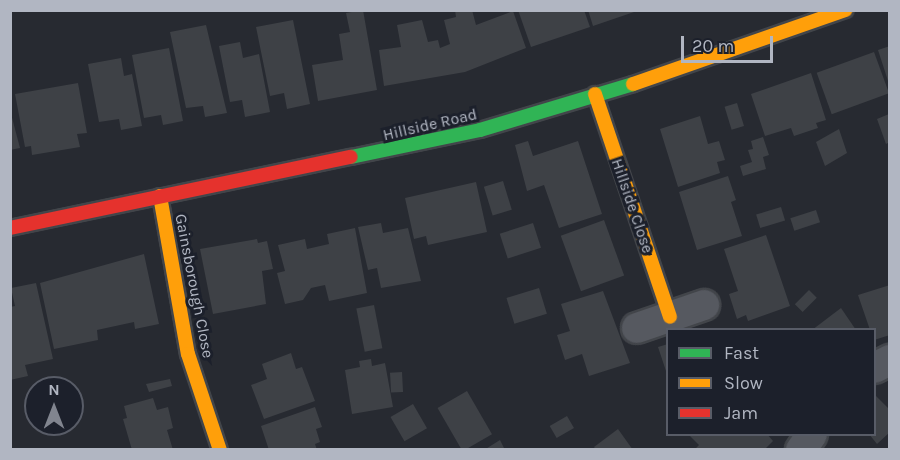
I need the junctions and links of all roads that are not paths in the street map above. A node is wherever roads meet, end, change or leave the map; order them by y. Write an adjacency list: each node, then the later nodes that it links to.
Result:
1 (845, 10): 2 (street, Hillside Road)
2 (595, 94): 3 (street, Hillside Road); 6 (street, Hillside Close)
3 (160, 196): 4 (street, Hillside Road); 11 (street, Gainsborough Close)
4 (10, 228)
5 (704, 305): 6 (street)
6 (670, 317): 7 (street)
7 (637, 328)
8 (890, 360): 9 (street)
9 (876, 367)
10 (811, 436): 12 (street)
11 (220, 450)
12 (801, 450)

